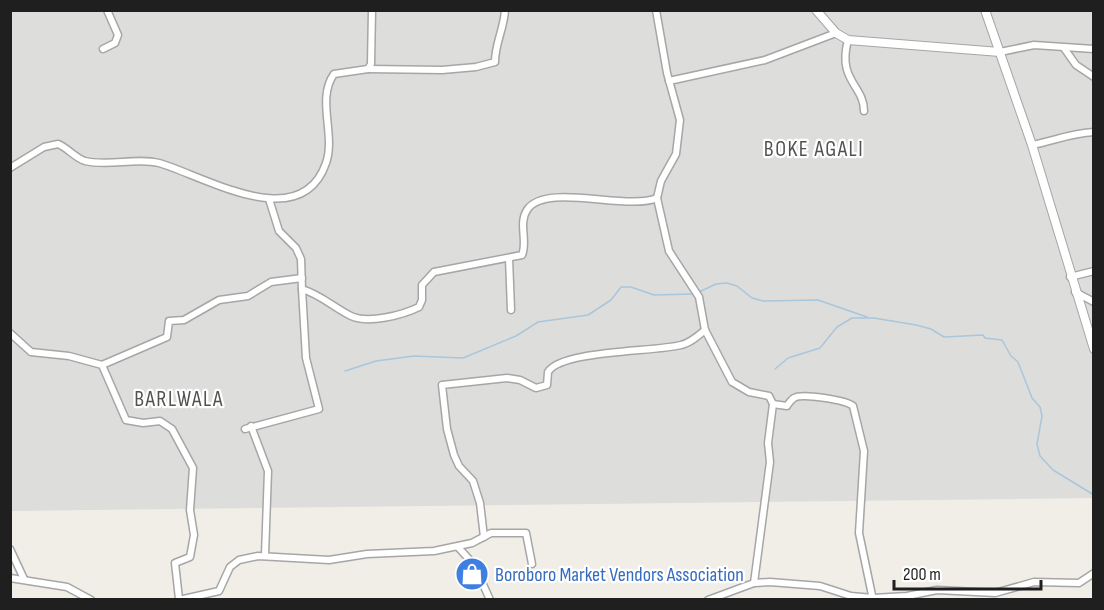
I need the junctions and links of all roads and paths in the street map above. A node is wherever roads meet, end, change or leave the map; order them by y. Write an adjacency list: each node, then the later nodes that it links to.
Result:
1 (107, 10): 10 (street)
2 (372, 10): 13 (street)
3 (505, 10): 13 (street)
4 (656, 10): 15 (street)
5 (816, 10): 7 (street)
6 (985, 10): 12 (street)
7 (836, 33): 8 (street); 15 (street)
8 (848, 40): 12 (street); 16 (street)
9 (1064, 48): 11 (street); 12 (street); 14 (street)
10 (103, 49)
11 (1094, 49)
12 (1000, 52): 18 (street)
13 (368, 69): 21 (street)
14 (1094, 77)
15 (669, 81): 20 (street)
16 (864, 111)
17 (1094, 132): 18 (street)
18 (1032, 145): 24 (street)
19 (10, 168): 21 (street)
20 (657, 198): 22 (street); 31 (street)
21 (269, 199): 25 (street)
22 (509, 258): 26 (street); 29 (street)
23 (1094, 271): 24 (street)
24 (1070, 277): 27 (street)
25 (302, 278): 26 (street); 34 (street)
26 (302, 289): 39 (street)
27 (1075, 292): 28 (street); 33 (street)
28 (1094, 302)
29 (512, 310)
30 (10, 325): 32 (street)
31 (705, 330): 35 (street); 36 (street)
32 (12, 333): 34 (street)
33 (1094, 349)
34 (102, 365): 45 (street)
35 (773, 404): 44 (street); 46 (street)
36 (484, 537): 37 (street); 40 (street)
37 (458, 547): 39 (street); 48 (street)
38 (10, 549): 43 (street)
39 (265, 555): 45 (street)
40 (532, 564)
41 (1094, 573): 46 (street)
42 (10, 578): 43 (street)
43 (24, 579): 47 (street)
44 (754, 583): 46 (street); 49 (street)
45 (179, 599)
46 (873, 599)
47 (91, 600)
48 (490, 600)
49 (708, 600)

